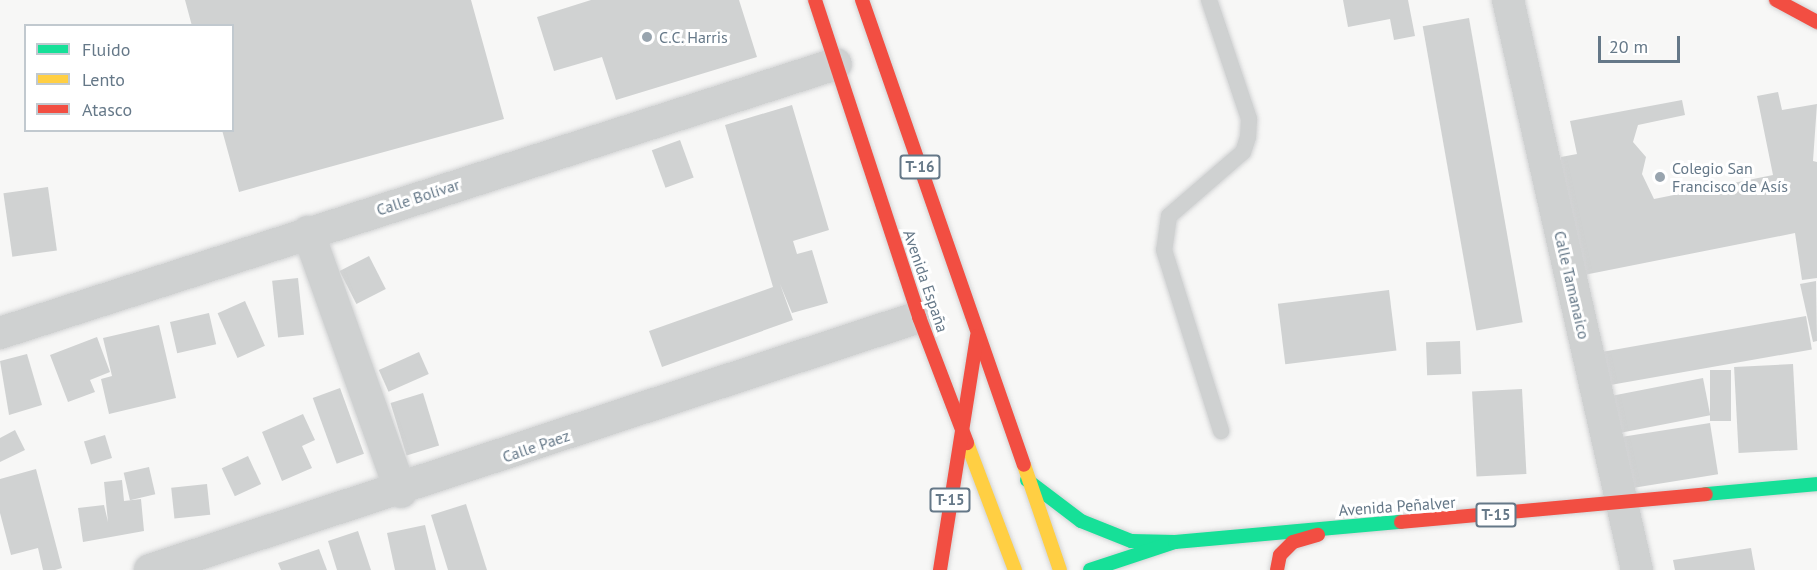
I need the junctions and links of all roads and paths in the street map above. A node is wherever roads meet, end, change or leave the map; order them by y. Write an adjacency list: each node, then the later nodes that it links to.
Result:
1 (815, 0): 7 (main road, Avenida España / T-16)
2 (862, 0): 11 (main road, Avenida España / T-16)
3 (1209, 0): 13 (lane)
4 (1508, 0): 17 (street, Calle Tamanaico)
5 (1776, 0): 6 (main road)
6 (1817, 22)
7 (836, 64): 8 (street, Calle Bolívar); 9 (main road, Avenida España / T-16)
8 (308, 232): 10 (street, Calle Bolívar); 16 (street)
9 (920, 317): 12 (main road, Avenida España / T-16); 16 (street, Calle Paez)
10 (0, 333)
11 (977, 334): 12 (main road, T-16); 14 (main road, Avenida España / T-16)
12 (960, 430): 21 (main road, T-15); 22 (main road, Avenida España / T-16)
13 (1221, 431)
14 (1028, 480): 19 (main road); 23 (main road, Avenida España / T-16)
15 (1817, 484): 17 (main road, Avenida Peñalver / T-15)
16 (401, 492): 20 (street, Calle Paez)
17 (1622, 505): 18 (main road, Avenida Peñalver / T-15); 26 (street, Calle Tamanaico)
18 (1346, 526): 19 (main road, Avenida Peñalver / T-15); 25 (main road, T-15)
19 (1175, 542): 24 (main road, Avenida Peñalver / T-15)
20 (150, 570)
21 (940, 570)
22 (1015, 570)
23 (1060, 570)
24 (1090, 570)
25 (1277, 570)
26 (1637, 570)

